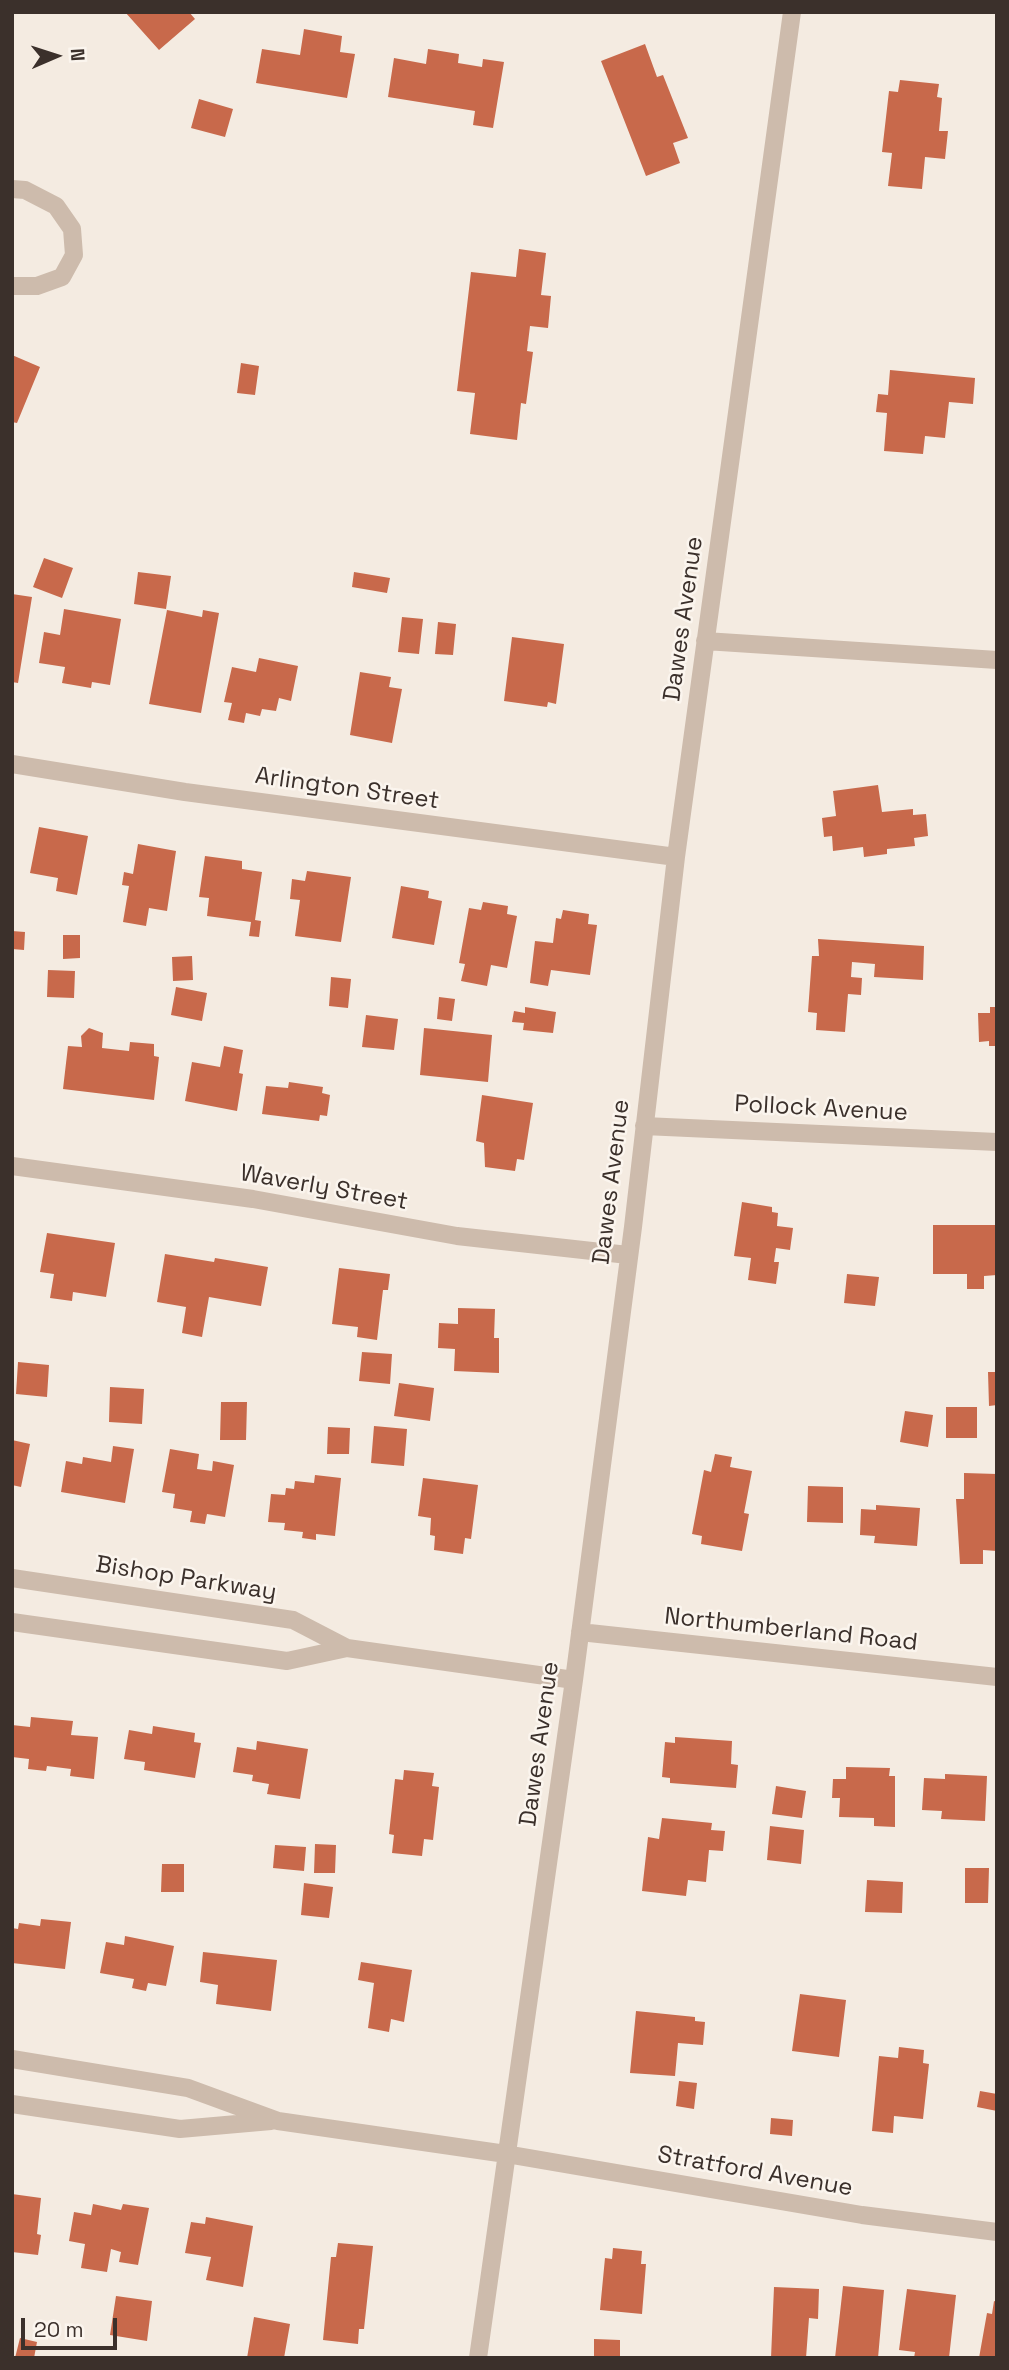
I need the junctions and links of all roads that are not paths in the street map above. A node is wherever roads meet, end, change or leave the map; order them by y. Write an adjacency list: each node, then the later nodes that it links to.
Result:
1 (792, 12): 4 (street, Dawes Avenue)
2 (12, 189): 3 (street)
3 (12, 286)
4 (705, 641): 5 (street); 7 (street, Dawes Avenue)
5 (997, 660)
6 (12, 764): 7 (street, Arlington Street)
7 (676, 857): 8 (street, Dawes Avenue)
8 (644, 1126): 9 (street, Pollock Avenue); 11 (street, Dawes Avenue)
9 (997, 1142)
10 (12, 1166): 11 (street, Waverly Street)
11 (628, 1255): 14 (street, Dawes Avenue)
12 (12, 1578): 15 (street, Bishop Parkway)
13 (12, 1622): 15 (street, Bishop Parkway)
14 (580, 1632): 16 (street, Northumberland Road); 17 (street, Dawes Avenue)
15 (347, 1648): 17 (street, Bishop Parkway)
16 (997, 1677)
17 (574, 1680): 21 (street, Dawes Avenue)
18 (12, 2059): 20 (street)
19 (12, 2104): 20 (street)
20 (278, 2121): 21 (street, Stratford Avenue)
21 (506, 2154): 22 (street, Stratford Avenue); 23 (street, Dawes Avenue)
22 (997, 2232)
23 (478, 2358)

